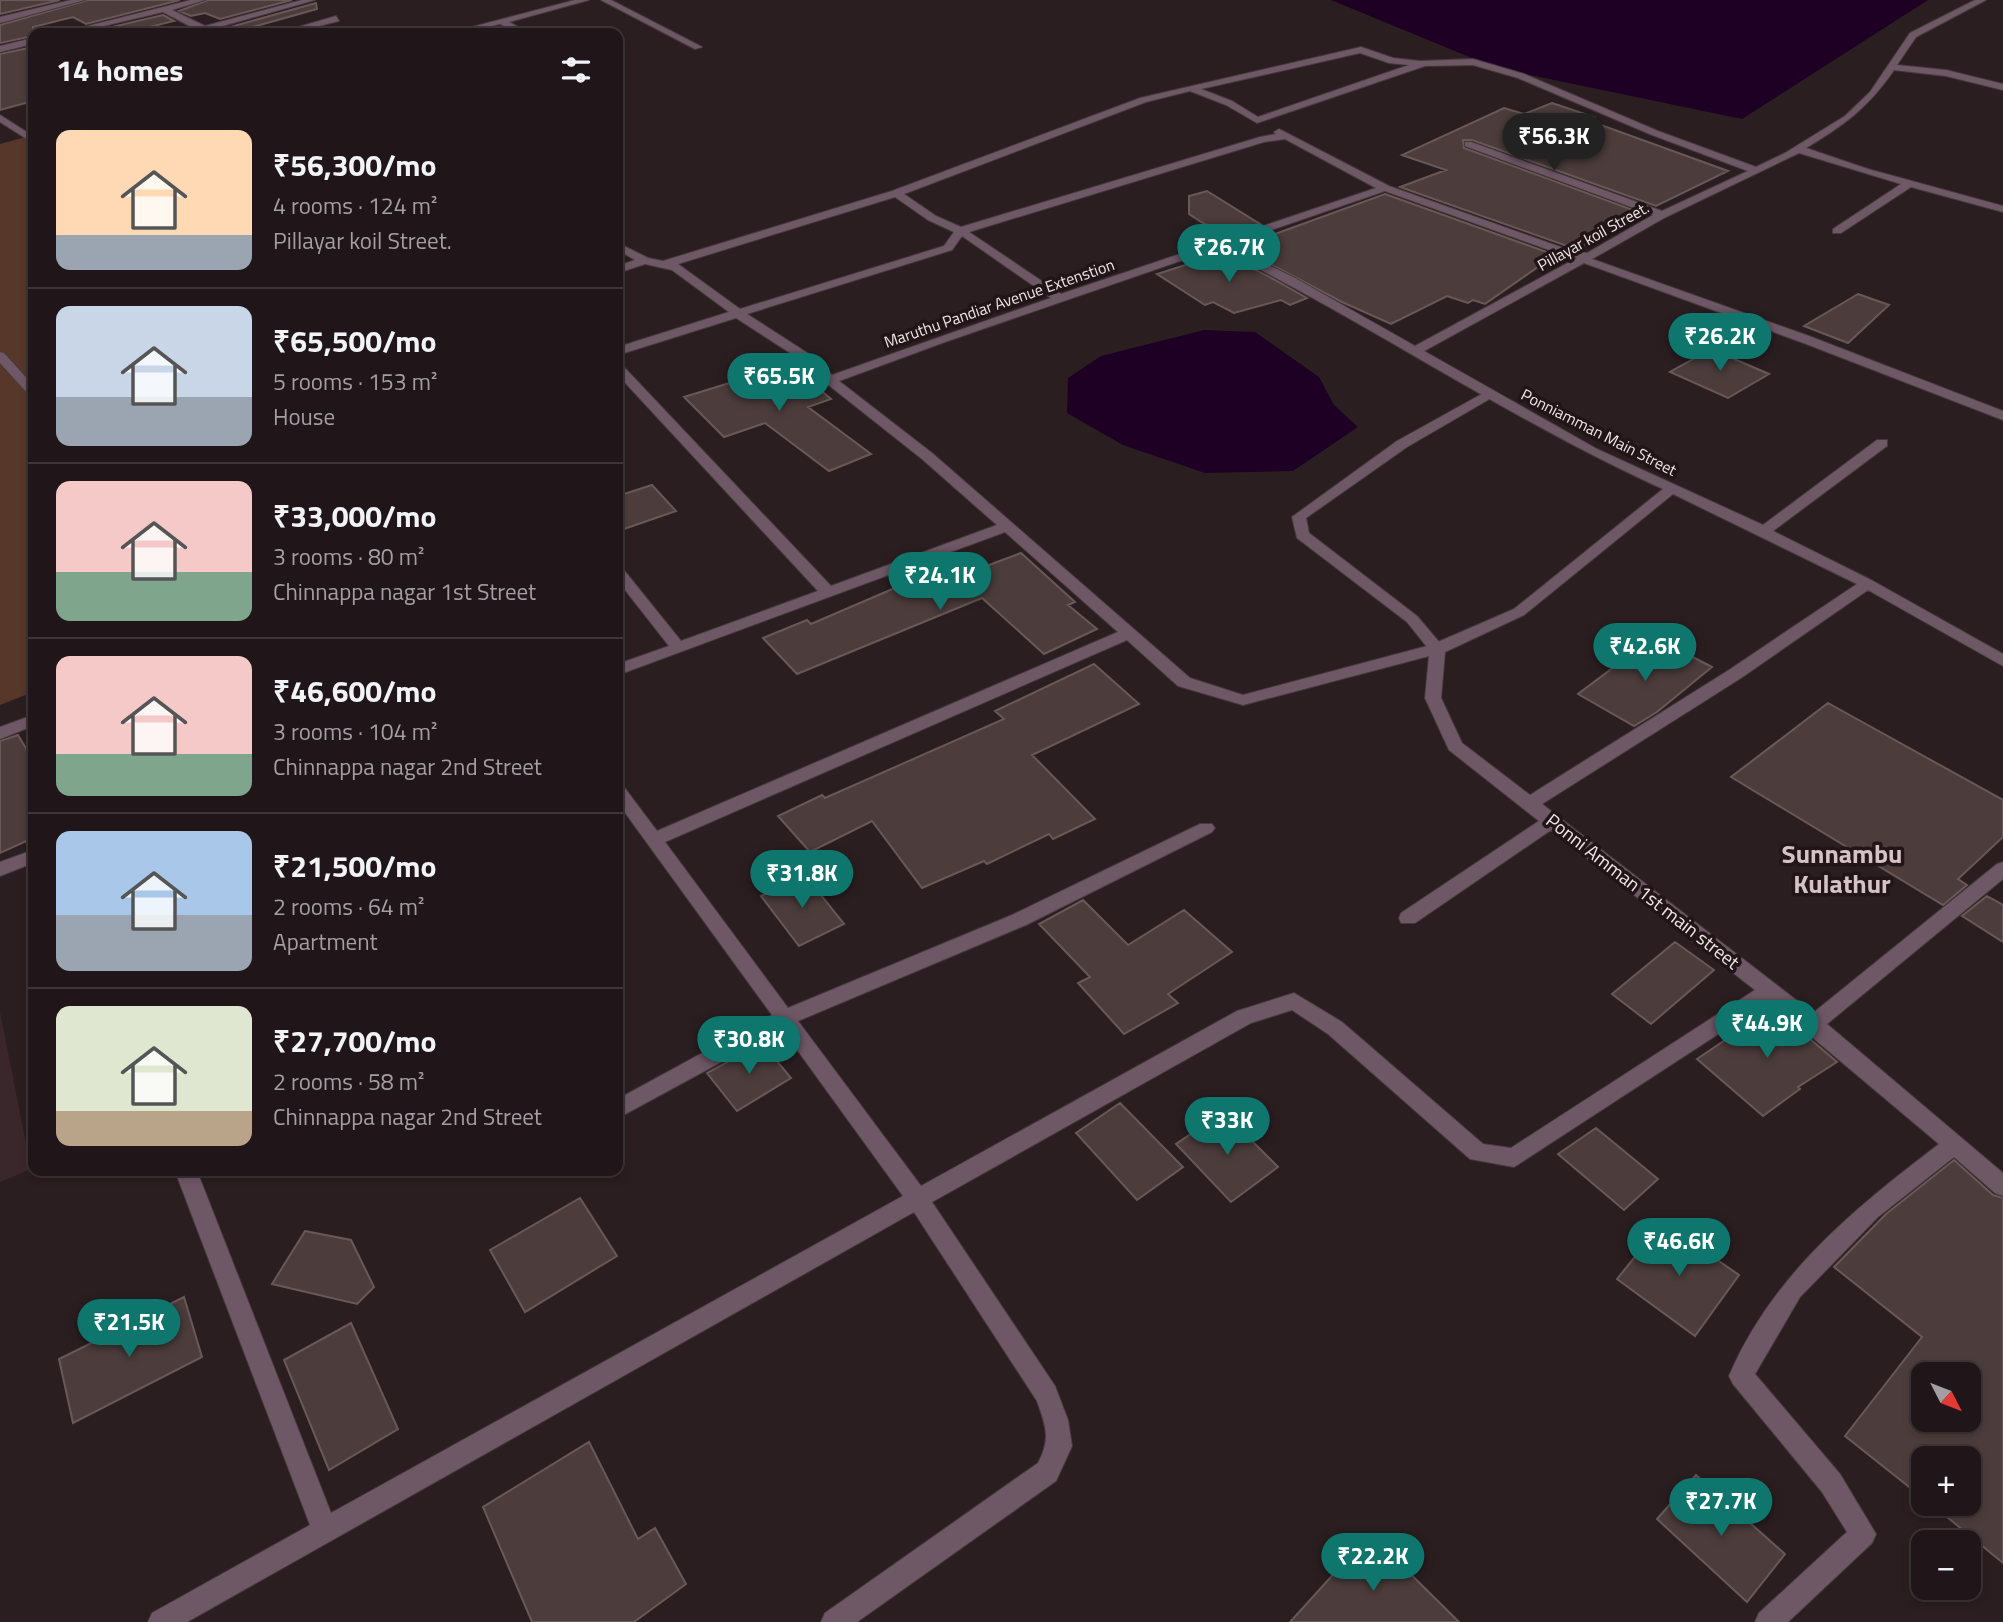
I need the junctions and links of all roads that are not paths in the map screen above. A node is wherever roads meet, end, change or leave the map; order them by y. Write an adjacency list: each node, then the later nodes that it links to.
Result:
1 (81, 0): 9 (street)
2 (201, 0): 7 (street)
3 (311, 0): 13 (street)
4 (585, 0): 10 (street)
5 (605, 0): 18 (street)
6 (1982, 0): 21 (street, Pillayar koil Street.)
7 (164, 9): 11 (street); 12 (street)
8 (335, 19): 14 (street)
9 (0, 20)
10 (501, 22): 15 (street); 16 (street)
11 (85, 28)
12 (200, 28)
13 (206, 28)
14 (301, 28)
15 (475, 28)
16 (514, 28)
17 (28, 42): 19 (street)
18 (698, 47)
19 (0, 49)
20 (1424, 64): 23 (street); 25 (street); 30 (street)
21 (1889, 68): 22 (street); 29 (street, Pillayar koil Street.)
22 (2003, 87)
23 (1191, 88): 25 (street); 33 (street)
24 (0, 118): 27 (street)
25 (1257, 120): 26 (street)
26 (1287, 136): 32 (street); 36 (street)
27 (28, 137)
28 (1468, 144): 35 (street)
29 (1794, 152): 30 (street, Pillayar koil Street.); 31 (street)
30 (1756, 170): 35 (street, Pillayar koil Street.)
31 (1909, 184): 34 (street); 37 (street)
32 (1385, 188): 38 (street, Maruthu Pandiar Avenue Extenstion); 40 (street)
33 (896, 193): 36 (street); 42 (street)
34 (2003, 209)
35 (1662, 215): 40 (street, Pillayar koil Street.)
36 (960, 230): 44 (street); 45 (street)
37 (1837, 231)
38 (1220, 245): 44 (street, Maruthu Pandiar Avenue Extenstion); 47 (street, Ponniamman Main Street)
39 (623, 249): 41 (street)
40 (1584, 258): 47 (street, Pillayar koil Street.); 53 (street)
41 (643, 261): 42 (street); 43 (street)
42 (666, 264): 45 (street)
43 (623, 268)
44 (1060, 299): 50 (street, Maruthu Pandiar Avenue Extenstion)
45 (740, 315): 46 (street); 50 (street)
46 (623, 350)
47 (1416, 350): 52 (street, Ponniamman Main Street)
48 (0, 356): 51 (street)
49 (623, 373): 60 (street)
50 (830, 380): 56 (street)
51 (28, 387)
52 (1489, 394): 55 (street, Ponniamman Main Street); 63 (street)
53 (2003, 416)
54 (1882, 443): 57 (street)
55 (1671, 489): 57 (street, Ponniamman Main Street); 63 (street)
56 (1007, 526): 60 (street); 61 (street)
57 (1764, 531): 59 (street, Ponniamman Main Street)
58 (623, 578): 62 (street)
59 (1868, 584): 64 (street, Ponniamman Main Street); 69 (street)
60 (828, 592): 62 (street)
61 (1129, 633): 63 (street); 72 (street)
62 (678, 648): 65 (street)
63 (1437, 649): 69 (street, Ponni Amman 1st main street)
64 (2003, 661)
65 (623, 668)
66 (28, 722): 67 (street)
67 (0, 733)
68 (623, 799): 72 (street)
69 (1531, 803): 70 (street, Ponni Amman 1st main street)
70 (1553, 820): 76 (street); 77 (street, Ponni Amman 1st main street)
71 (1206, 828): 78 (street)
72 (653, 840): 78 (street)
73 (28, 858): 74 (street)
74 (0, 869)
75 (2003, 869): 79 (street)
76 (1408, 918)
77 (1769, 991): 79 (street, Ponni Amman 1st main street); 84 (street)
78 (784, 1018): 80 (street); 84 (street)
79 (1813, 1024): 81 (street, Ponni Amman 1st main street)
80 (623, 1106)
81 (1954, 1145): 83 (street, Ponni Amman 1st main street); 88 (street)
82 (188, 1176): 85 (street)
83 (2003, 1186)
84 (918, 1199): 85 (street); 87 (street)
85 (325, 1530): 86 (street)
86 (161, 1622)
87 (834, 1622)
88 (1768, 1622)

